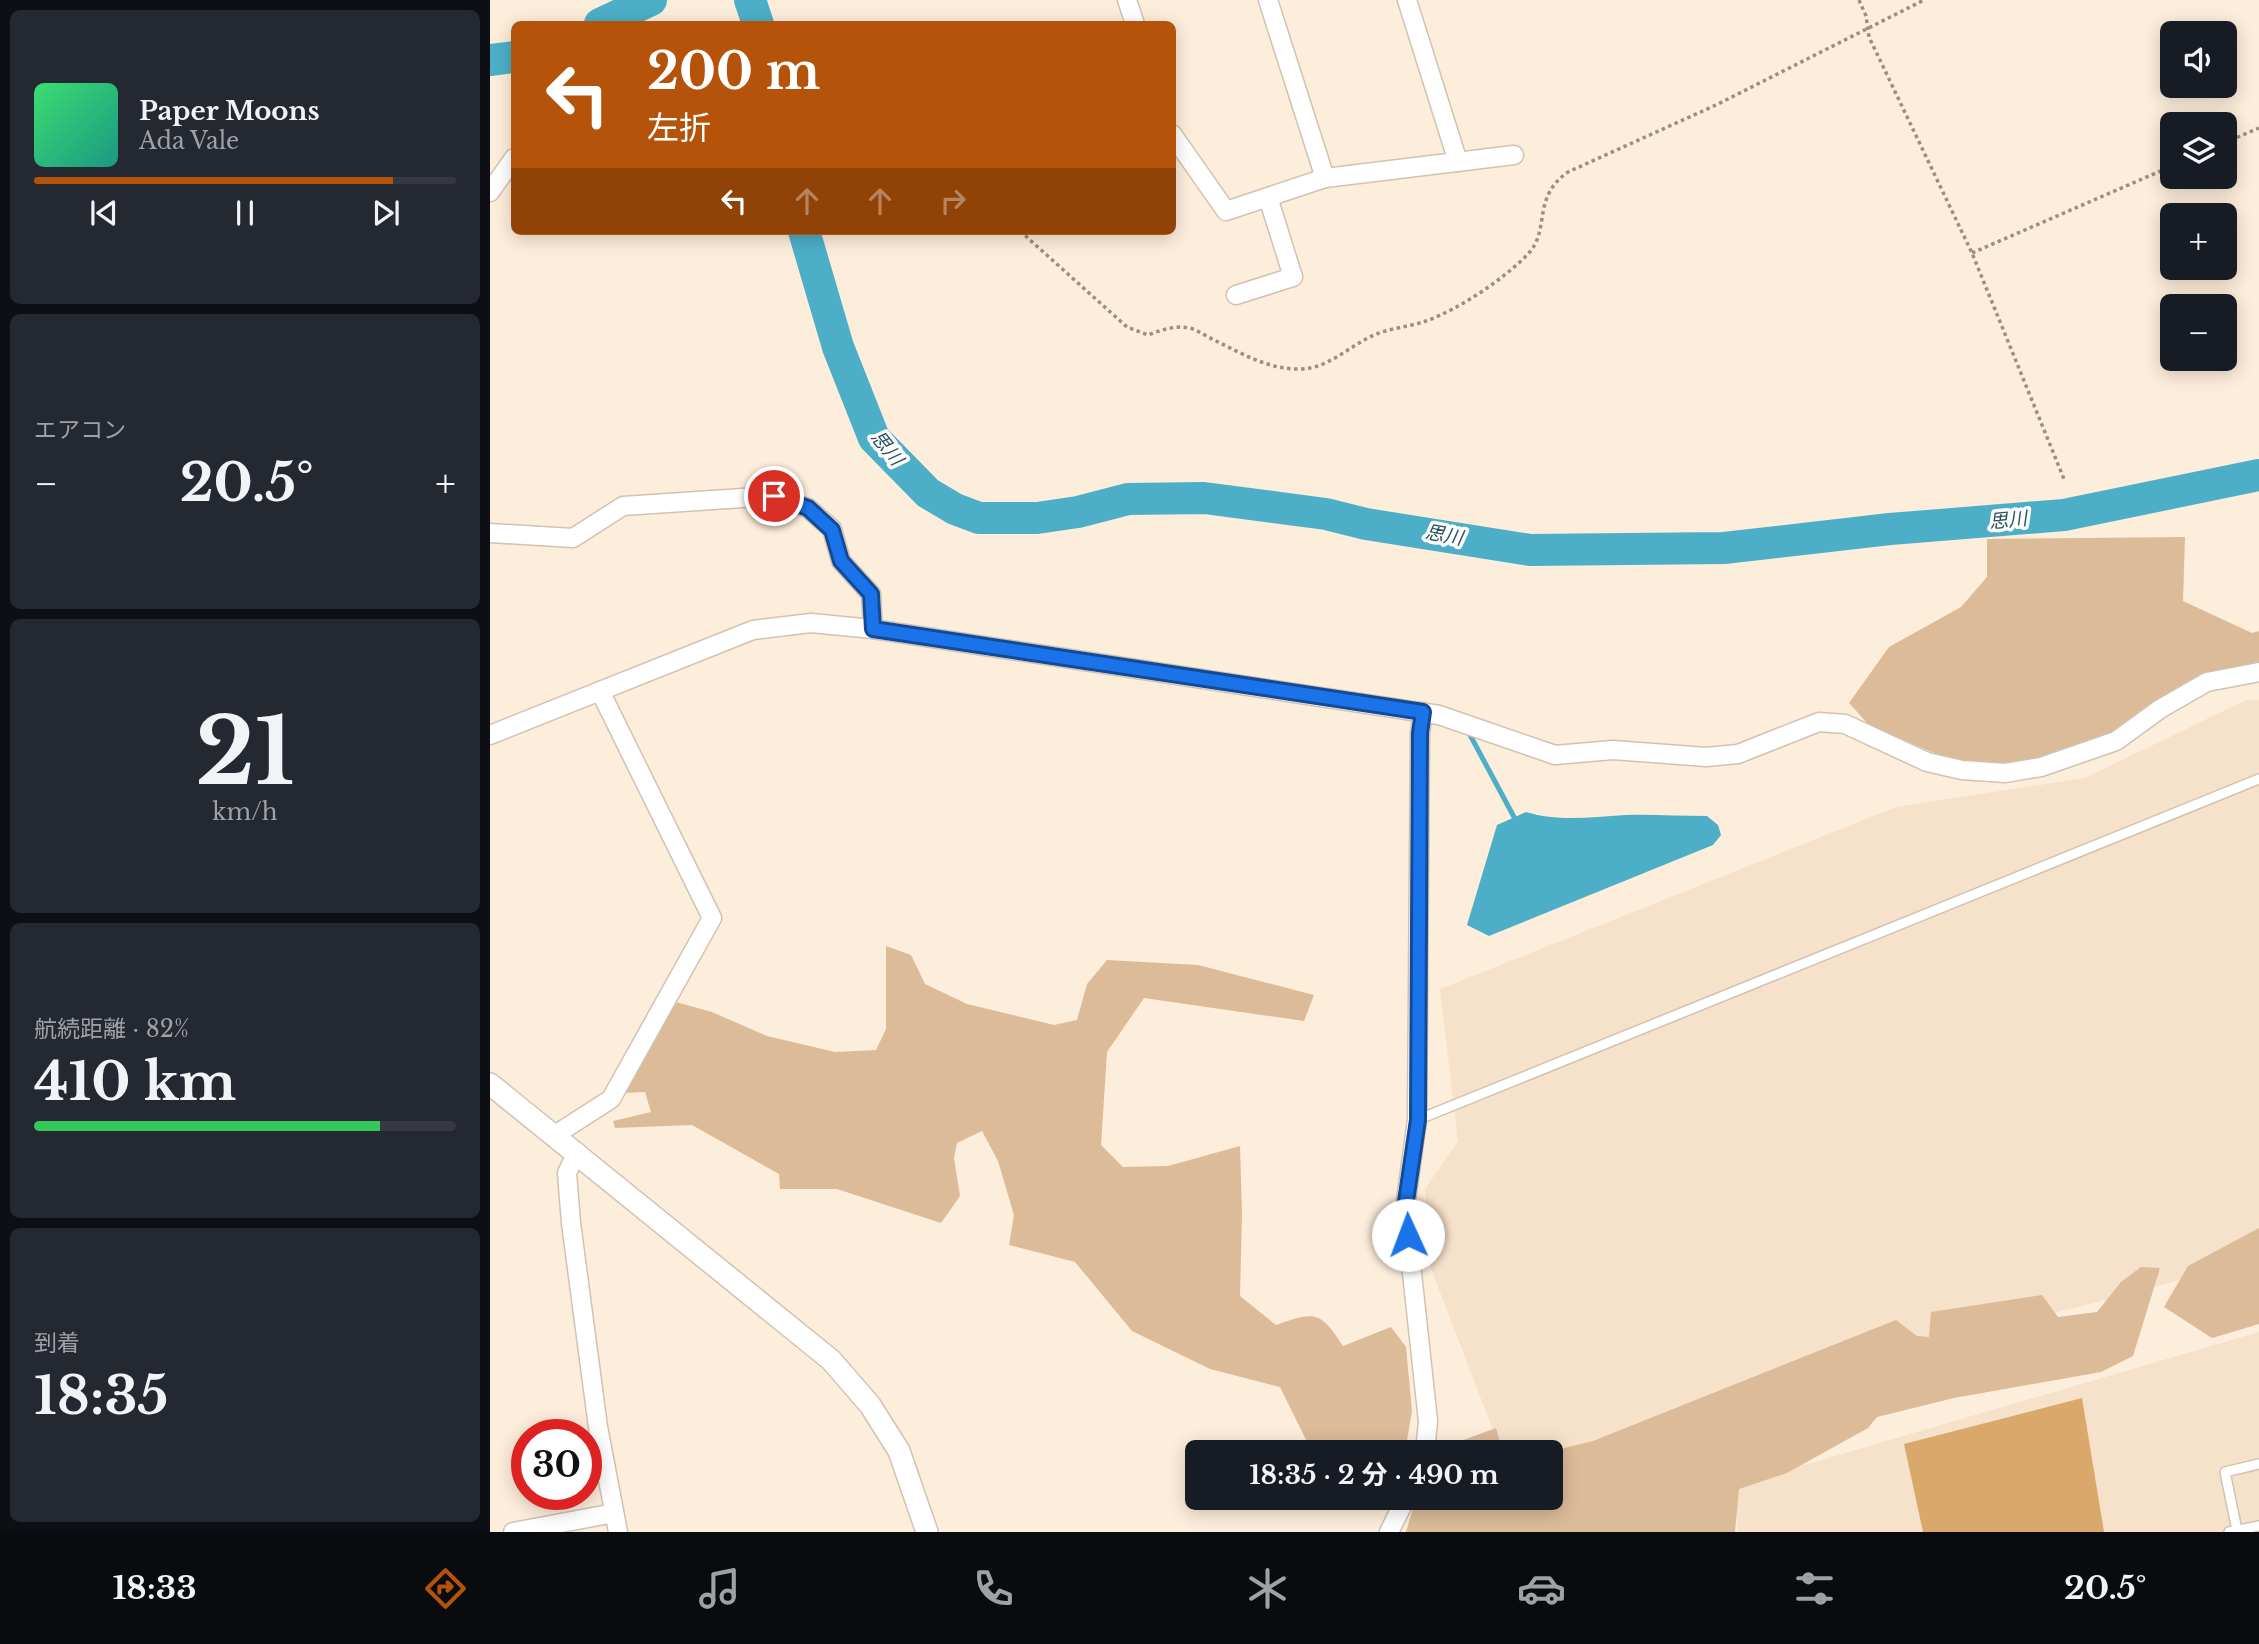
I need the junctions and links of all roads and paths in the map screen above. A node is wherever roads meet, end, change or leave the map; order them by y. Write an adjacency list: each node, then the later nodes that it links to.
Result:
1 (1127, 0): 6 (street)
2 (1268, 0): 15 (street)
3 (1407, 0): 13 (street)
4 (1858, 0): 7 (path)
5 (1924, 0): 7 (path)
6 (1134, 21)
7 (1868, 27): 18 (path); 19 (path)
8 (2259, 128): 9 (path)
9 (2237, 137)
10 (1176, 140): 17 (street)
11 (1514, 155): 13 (street)
12 (511, 162): 16 (street)
13 (1458, 162): 15 (street)
14 (2160, 171): 19 (path)
15 (1325, 178): 17 (street)
16 (490, 192)
17 (1268, 197): 20 (street)
18 (1024, 235)
19 (1972, 253): 21 (path)
20 (1236, 295)
21 (2064, 479)
22 (490, 533): 23 (street)
23 (873, 629): 25 (street); 26 (street)
24 (2259, 672): 26 (street)
25 (600, 691): 27 (street); 31 (street)
26 (1423, 712): 30 (street)
27 (490, 734)
28 (2259, 779): 30 (lane)
29 (495, 1093): 31 (street)
30 (1418, 1120): 33 (street)
31 (555, 1135): 32 (street)
32 (577, 1152): 36 (street); 41 (street)
33 (1426, 1440)
34 (2259, 1464): 38 (lane)
35 (1400, 1510): 42 (street)
36 (614, 1513): 39 (street); 40 (street)
37 (2259, 1526): 38 (lane)
38 (2233, 1531)
39 (513, 1532)
40 (618, 1532)
41 (927, 1532)
42 (1389, 1532)

